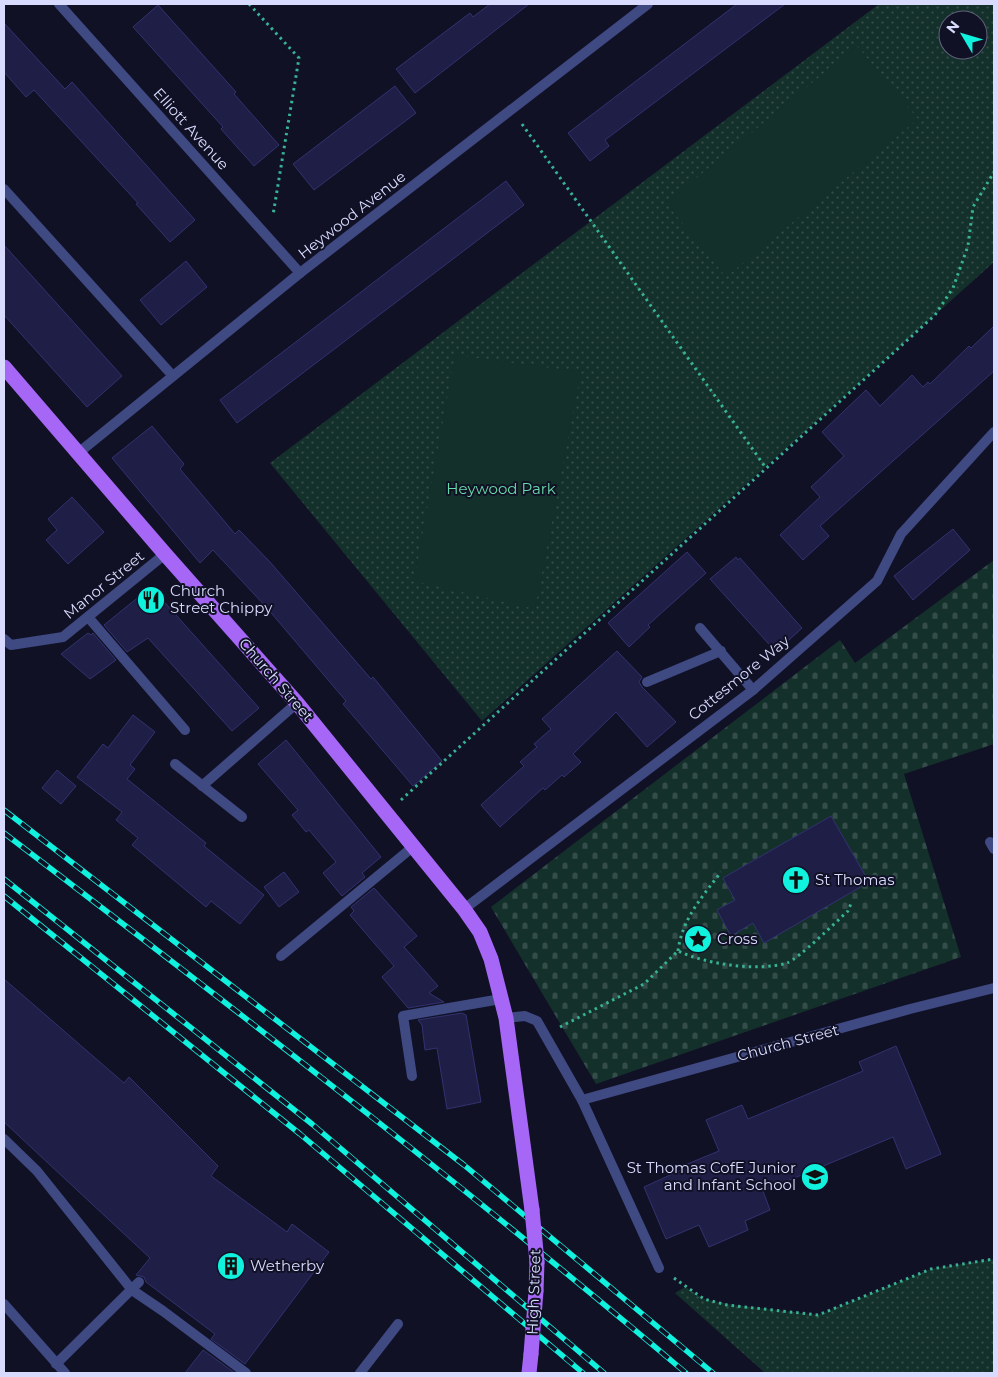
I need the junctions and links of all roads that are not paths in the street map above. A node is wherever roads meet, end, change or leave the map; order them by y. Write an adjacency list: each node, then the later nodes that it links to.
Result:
1 (59, 4): 4 (street, Elliott Avenue)
2 (648, 4): 4 (street, Heywood Avenue)
3 (4, 189): 6 (street)
4 (300, 273): 6 (street, Heywood Avenue)
5 (4, 367): 8 (main road, Church Street)
6 (172, 375): 8 (street, Heywood Avenue)
7 (994, 432): 15 (street, Cottesmore Way)
8 (77, 454): 9 (main road, Church Street)
9 (165, 554): 10 (street, Manor Street); 16 (main road, Church Street)
10 (88, 617): 12 (street, Manor Street); 17 (street)
11 (700, 628): 13 (street)
12 (4, 639)
13 (721, 651): 14 (street); 15 (street)
14 (647, 682)
15 (753, 690): 22 (street, Cottesmore Way)
16 (297, 703): 19 (street); 21 (main road, Church Street)
17 (185, 730)
18 (175, 764): 19 (street)
19 (202, 786): 20 (street)
20 (242, 816)
21 (414, 846): 22 (main road, Church Street); 23 (street)
22 (464, 909): 25 (main road, Church Street)
23 (281, 956)
24 (994, 988): 28 (street, Church Street)
25 (501, 999): 26 (main road, Church Street); 27 (street)
26 (506, 1018): 28 (street); 30 (main road, Church Street)
27 (412, 1076)
28 (582, 1100): 31 (street)
29 (4, 1139): 33 (street)
30 (532, 1210): 40 (main road, High Street, bridge)
31 (659, 1268)
32 (140, 1282): 33 (street)
33 (132, 1290): 36 (street); 38 (street)
34 (4, 1304): 36 (street)
35 (398, 1324): 39 (street)
36 (56, 1364): 37 (street)
37 (65, 1373)
38 (246, 1373)
39 (360, 1373)
40 (530, 1373)

